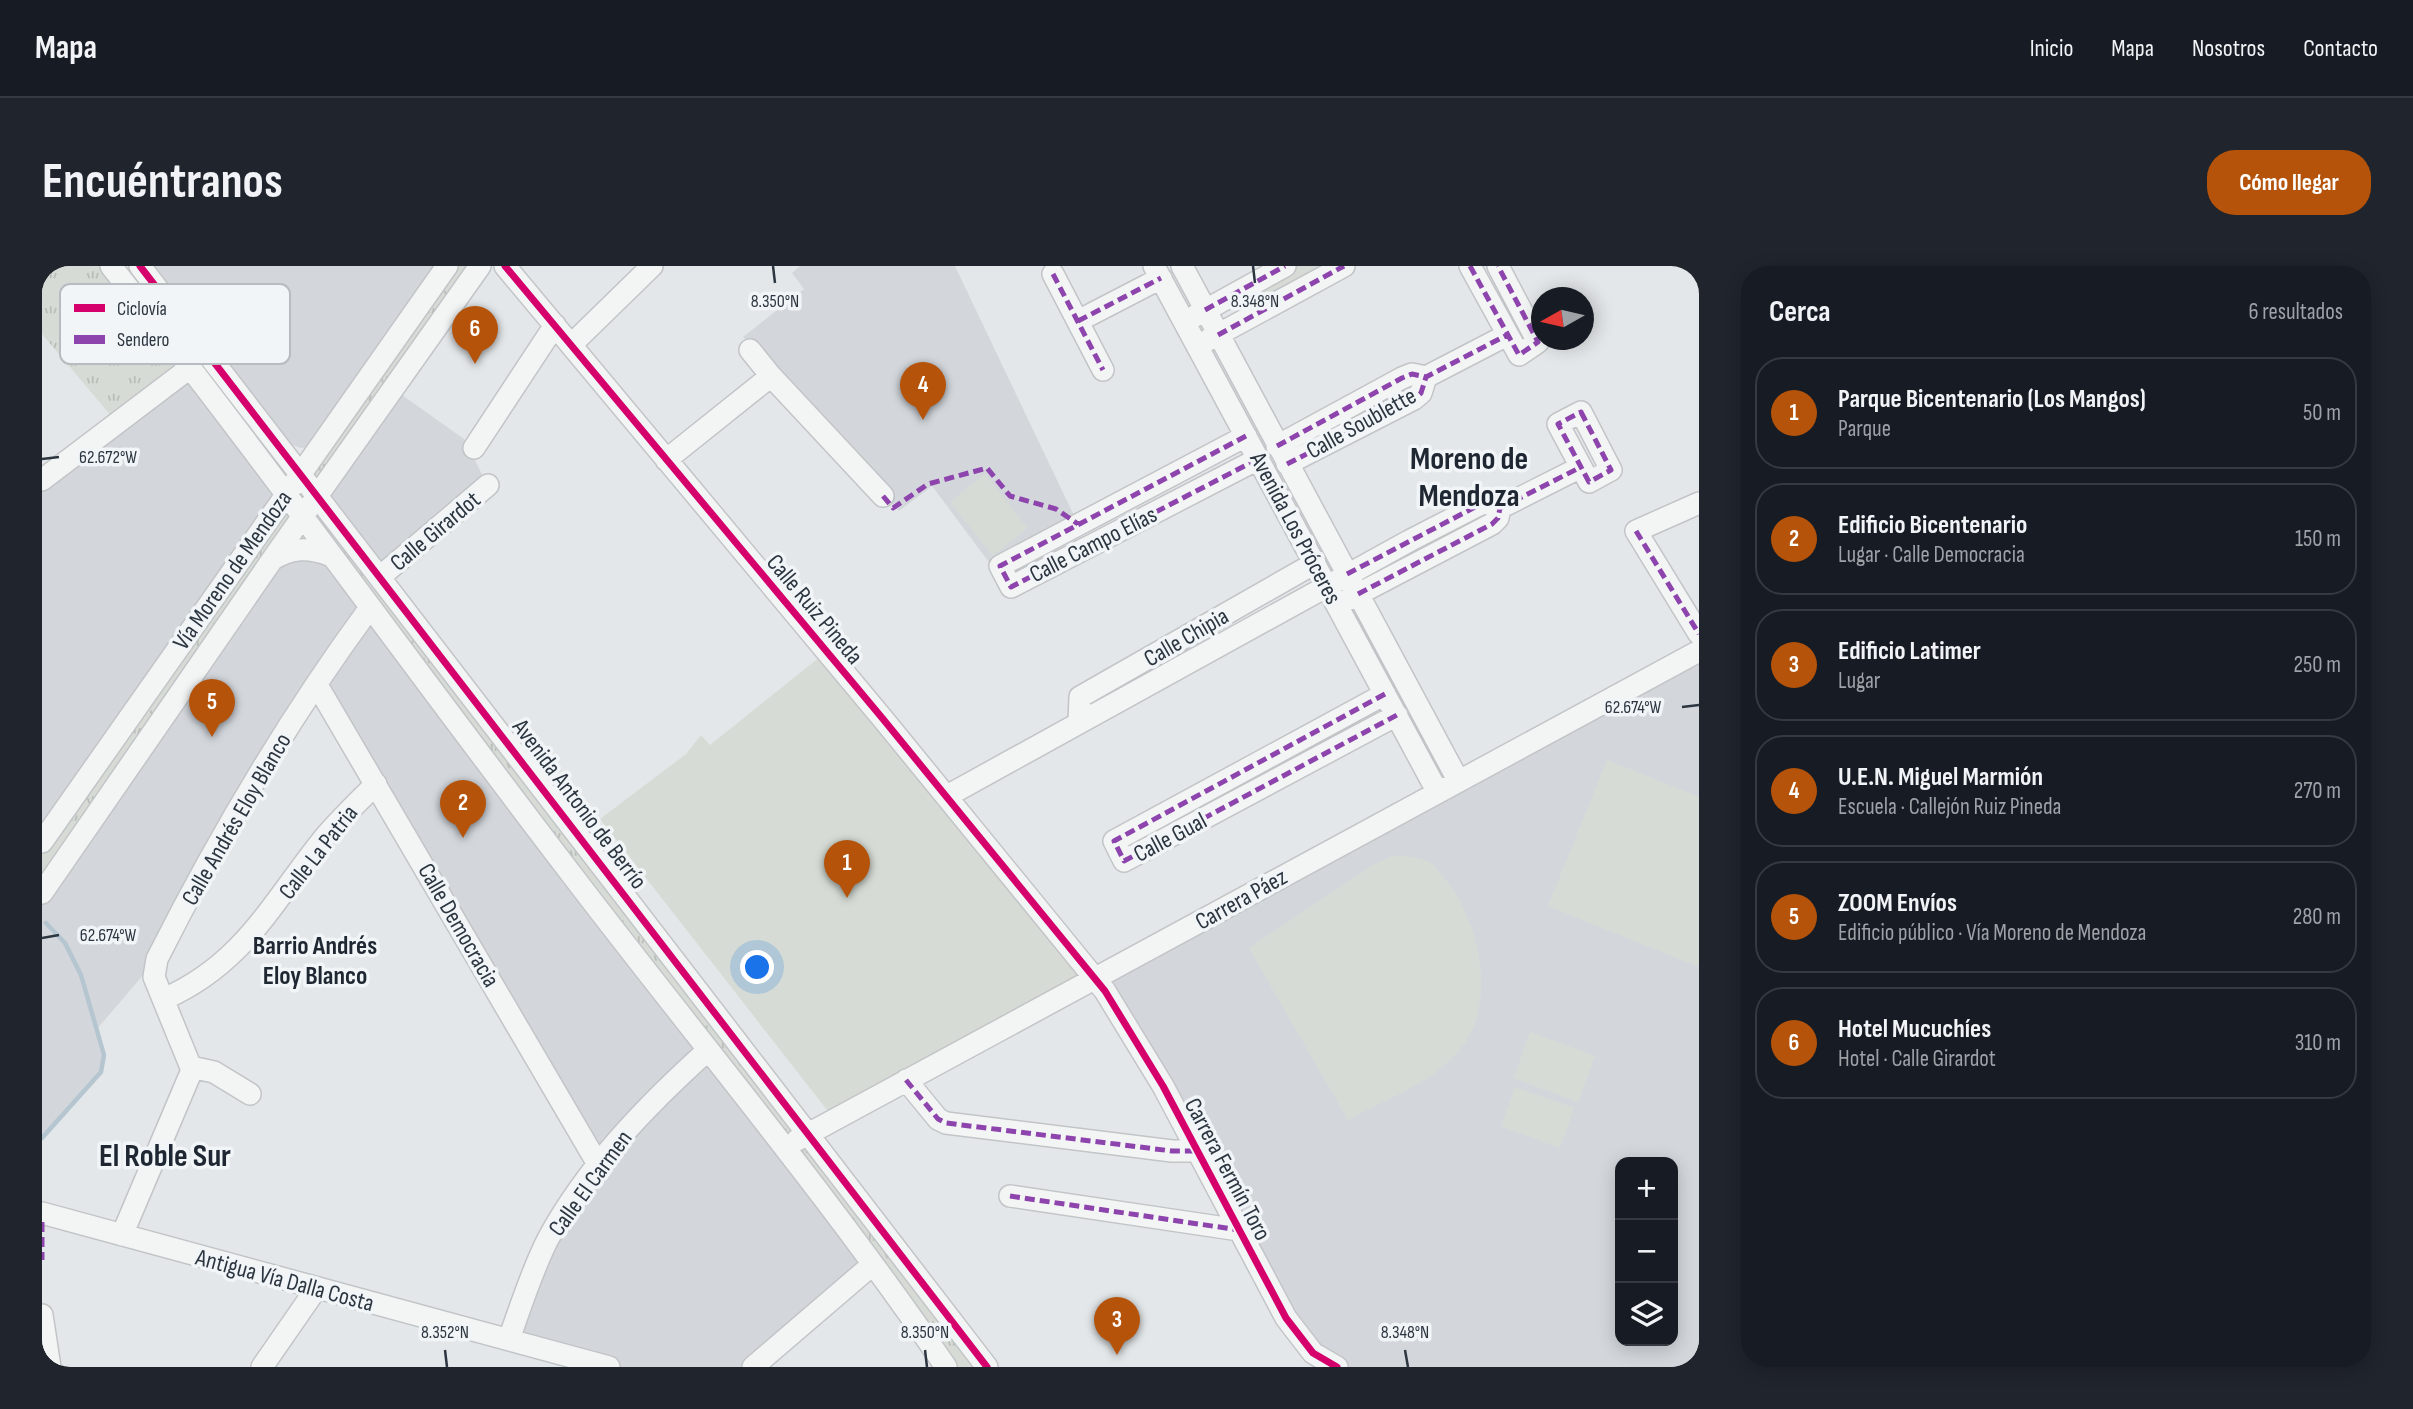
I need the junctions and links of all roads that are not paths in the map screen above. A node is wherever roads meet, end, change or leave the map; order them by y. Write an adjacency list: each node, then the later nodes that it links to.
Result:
1 (113, 266): 14 (street, Avenida Antonio de Berrío)
2 (140, 266): 15 (street, Avenida Antonio de Berrío)
3 (447, 266): 32 (street, Vía Moreno de Mendoza)
4 (480, 266): 42 (street, Vía Moreno de Mendoza)
5 (505, 266): 19 (street, Calle Ruiz Pineda)
6 (652, 266): 22 (street)
7 (1182, 266): 16 (street, Avenida Los Próceres)
8 (1285, 266): 16 (street)
9 (1344, 266): 20 (street)
10 (1470, 266): 21 (street)
11 (1498, 266): 21 (street)
12 (1157, 272): 17 (street); 18 (street, Avenida Los Próceres)
13 (1053, 274): 17 (street)
14 (127, 284)
15 (154, 284)
16 (1205, 310): 18 (street); 20 (street, Avenida Los Próceres)
17 (1078, 321): 28 (street)
18 (1184, 322): 23 (street, Avenida Los Próceres)
19 (555, 325): 22 (street, Calle Ruiz Pineda); 33 (street)
20 (1218, 335): 23 (street); 34 (street, Avenida Los Próceres)
21 (1507, 335): 34 (street, Calle Soublette)
22 (571, 345): 36 (street, Calle Ruiz Pineda)
23 (1197, 346): 31 (street, Avenida Los Próceres)
24 (750, 350): 29 (street)
25 (189, 364): 27 (street, Avenida Antonio de Berrío)
26 (216, 364): 30 (street, Avenida Antonio de Berrío)
27 (191, 367): 39 (street); 41 (street, Avenida Antonio de Berrío)
28 (1103, 370)
29 (771, 376): 36 (street); 43 (street)
30 (271, 435): 32 (street); 38 (street, Avenida Antonio de Berrío)
31 (1246, 436): 35 (street, Avenida Los Próceres); 35 (street, Calle Campo Elías)
32 (326, 438): 38 (street, Vía Moreno de Mendoza)
33 (474, 448)
34 (1282, 455): 50 (street, Avenida Los Próceres)
35 (1258, 459): 49 (street, Avenida Los Próceres)
36 (666, 460): 66 (street, Calle Ruiz Pineda)
37 (1581, 467): 45 (street)
38 (301, 473): 41 (street, Vía Moreno de Mendoza); 42 (street, Avenida Antonio de Berrío)
39 (42, 481)
40 (488, 485): 51 (street, Calle Girardot)
41 (285, 495): 46 (street, Avenida Antonio de Berrío); 65 (street, Vía Moreno de Mendoza)
42 (318, 495): 46 (street, Vía Moreno de Mendoza); 51 (street, Avenida Antonio de Berrío)
43 (883, 496)
44 (1699, 503): 56 (street)
45 (1500, 508): 50 (street, Calle Chipia); 53 (street)
46 (302, 517): 47 (street, Avenida Antonio de Berrío); 48 (street, Vía Moreno de Mendoza)
47 (329, 555): 48 (street); 55 (street, Avenida Antonio de Berrío)
48 (273, 559): 67 (street, Vía Moreno de Mendoza)
49 (1315, 563): 52 (street, Avenida Los Próceres); 61 (street, Calle Chipia)
50 (1347, 574): 52 (street, Calle Chipia); 53 (street, Avenida Los Próceres)
51 (381, 576): 76 (street, Avenida Antonio de Berrío)
52 (1326, 585): 54 (street, Avenida Los Próceres); 61 (street, Calle Chipia)
53 (1358, 594): 54 (street); 62 (street, Avenida Los Próceres)
54 (1337, 605): 59 (street, Avenida Los Próceres)
55 (369, 608): 58 (street, Calle Andrés Eloy Blanco); 72 (street, Avenida Antonio de Berrío)
56 (1699, 634)
57 (1699, 651): 62 (street, Carrera Páez)
58 (317, 685): 63 (street, Calle Democracia); 71 (street, Calle Andrés Eloy Blanco)
59 (1385, 694): 60 (street, Avenida Los Próceres); 60 (street, Calle Gual)
60 (1397, 715): 64 (street, Avenida Los Próceres)
61 (1079, 723): 66 (street, Calle Chipia)
62 (1458, 780): 64 (street, Carrera Páez)
63 (376, 785): 71 (street, Calle La Patria); 79 (street, Calle Democracia)
64 (1437, 790): 70 (street, Carrera Páez)
65 (76, 792): 67 (street); 68 (street, Vía Moreno de Mendoza)
66 (947, 796): 70 (street, Calle Ruiz Pineda)
67 (100, 809): 69 (street, Vía Moreno de Mendoza)
68 (42, 842)
69 (42, 893)
70 (1095, 978): 74 (street, Carrera Páez); 78 (street, Carrera Fermín Toro)
71 (164, 999): 73 (street, Calle Andrés Eloy Blanco)
72 (707, 1051): 77 (street, Avenida Antonio de Berrío); 79 (street, Calle El Carmen)
73 (191, 1067): 75 (street); 83 (street)
74 (905, 1080): 76 (street, Carrera Páez); 78 (street)
75 (250, 1094)
76 (809, 1133): 77 (street, Carrera Páez); 93 (street, Avenida Antonio de Berrío)
77 (782, 1147): 84 (street, Avenida Antonio de Berrío)
78 (1198, 1151): 82 (street, Carrera Fermín Toro)
79 (599, 1166): 87 (street, Calle El Carmen)
80 (1010, 1196): 82 (street)
81 (42, 1213): 83 (street, Antigua Vía Dalla Costa)
82 (1238, 1230): 94 (street, Carrera Fermín Toro)
83 (122, 1235): 85 (street, Antigua Vía Dalla Costa)
84 (872, 1265): 91 (street); 92 (street, Avenida Antonio de Berrío)
85 (316, 1289): 87 (street, Antigua Vía Dalla Costa); 89 (street)
86 (42, 1315): 88 (street)
87 (509, 1339): 90 (street, Antigua Vía Dalla Costa)
88 (50, 1367)
89 (262, 1367)
90 (609, 1367)
91 (753, 1367)
92 (946, 1367)
93 (987, 1367)
94 (1337, 1367)

